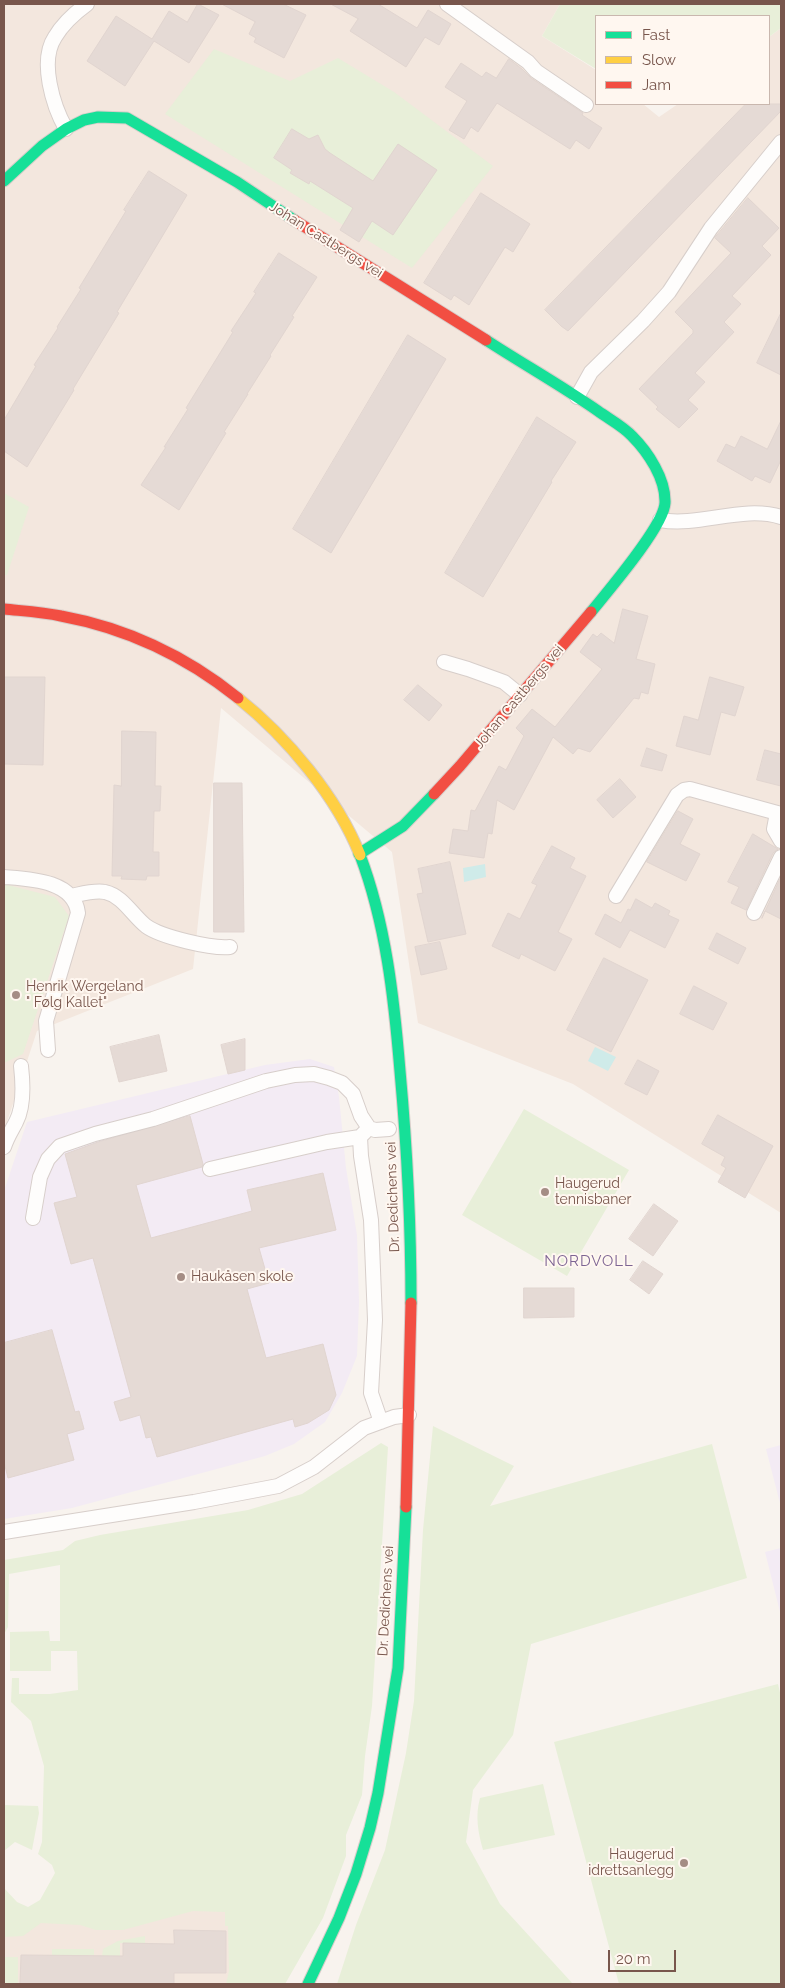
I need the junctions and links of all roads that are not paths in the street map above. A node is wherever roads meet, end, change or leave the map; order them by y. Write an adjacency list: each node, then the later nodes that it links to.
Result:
1 (87, 4): 4 (lane)
2 (446, 4): 3 (lane)
3 (586, 105)
4 (66, 129): 6 (street, Johan Castbergs vei); 7 (street, Johan Castbergs vei)
5 (781, 142): 7 (lane)
6 (4, 181)
7 (577, 397): 9 (street, Johan Castbergs vei)
8 (781, 517): 9 (lane)
9 (660, 520): 12 (street, Johan Castbergs vei)
10 (4, 609): 15 (street, Dr. Dedichens vei)
11 (444, 662): 12 (lane)
12 (520, 694): 15 (street, Johan Castbergs vei)
13 (779, 813): 14 (lane); 19 (lane)
14 (781, 841)
15 (359, 854): 29 (street, Dr. Dedichens vei)
16 (781, 858): 20 (lane)
17 (4, 877): 18 (lane)
18 (71, 896): 21 (lane); 22 (lane)
19 (616, 896)
20 (754, 913)
21 (230, 947)
22 (48, 1050)
23 (21, 1066): 26 (lane)
24 (389, 1129): 25 (lane)
25 (364, 1133): 27 (lane); 28 (lane); 30 (lane)
26 (4, 1147)
27 (210, 1169)
28 (32, 1218)
29 (409, 1415): 30 (lane); 32 (street, Dr. Dedichens vei)
30 (381, 1422): 31 (lane)
31 (4, 1532)
32 (308, 1984)

